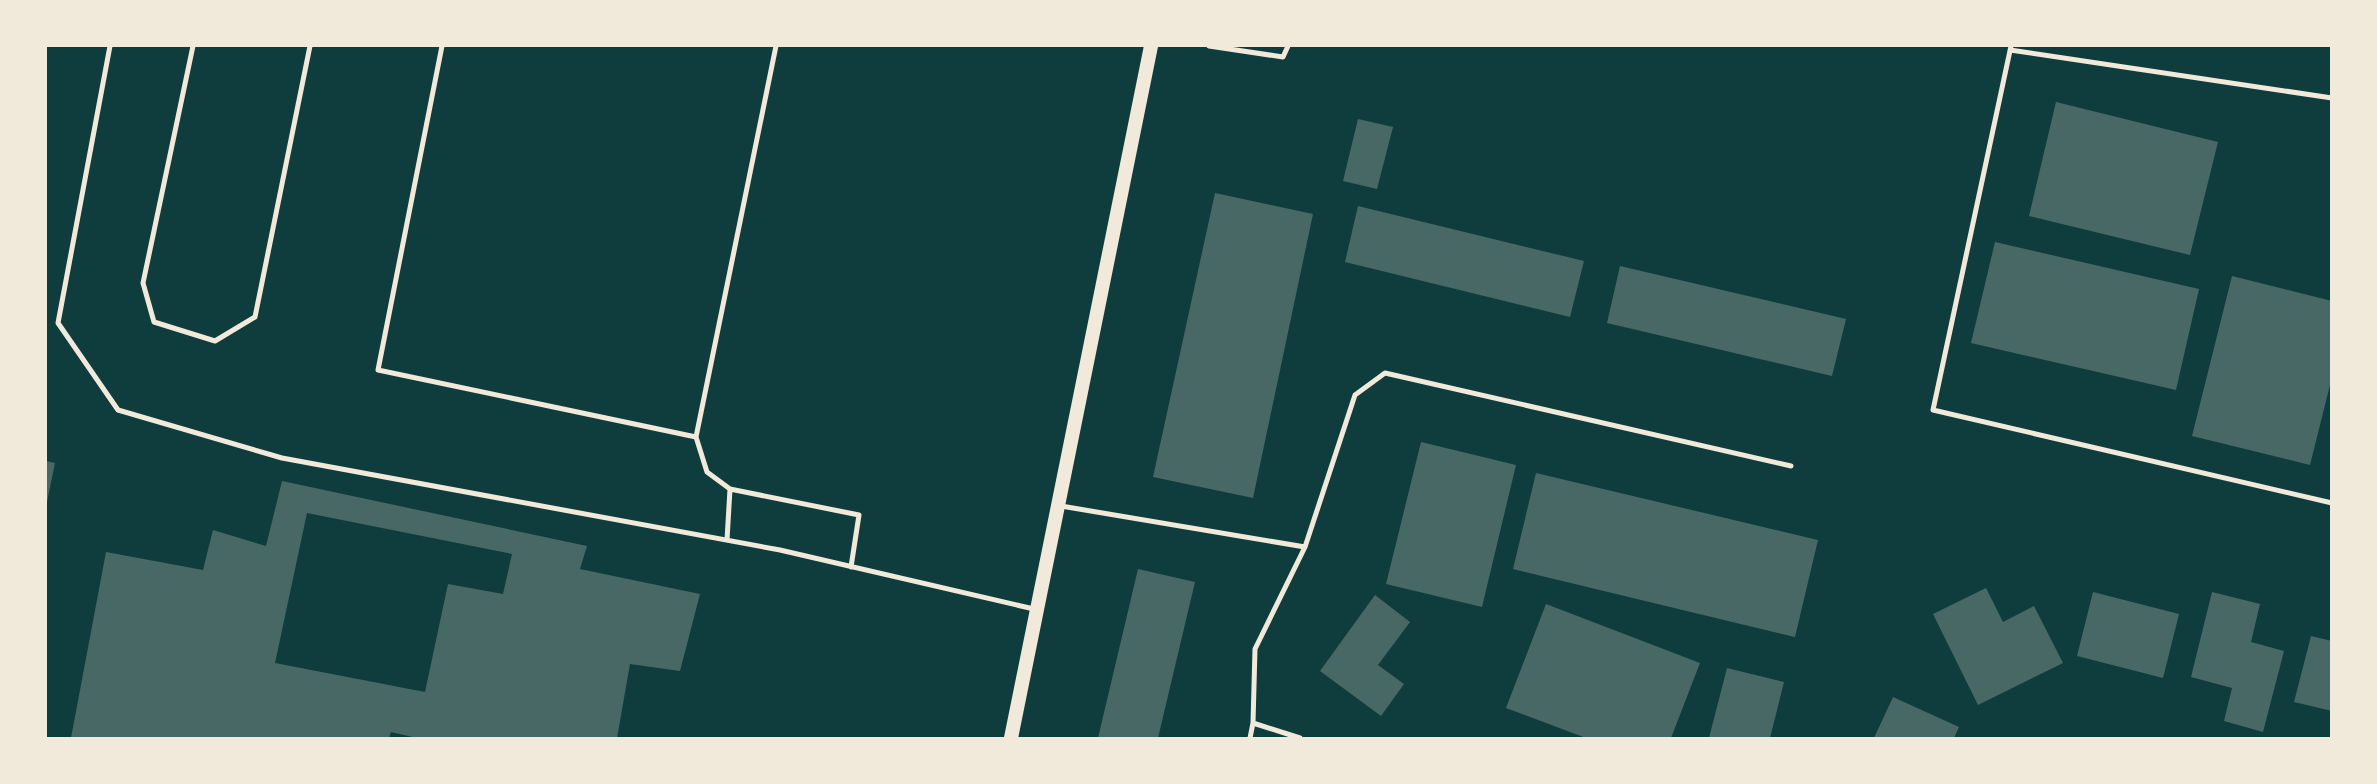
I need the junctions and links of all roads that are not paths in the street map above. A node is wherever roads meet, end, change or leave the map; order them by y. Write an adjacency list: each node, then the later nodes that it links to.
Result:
1 (110, 46): 16 (lane)
2 (193, 46): 3 (lane)
3 (310, 46)
4 (442, 46): 11 (lane)
5 (775, 46): 11 (lane)
6 (1151, 46): 15 (main road)
7 (1209, 46): 8 (lane)
8 (1288, 46)
9 (2011, 48): 10 (lane); 14 (lane)
10 (2332, 98)
11 (696, 437): 13 (lane)
12 (1791, 466): 17 (lane)
13 (730, 489): 16 (lane); 18 (lane)
14 (2332, 503)
15 (1058, 506): 17 (lane); 19 (main road)
16 (727, 540): 18 (lane)
17 (1305, 547): 20 (lane)
18 (851, 567): 19 (lane)
19 (1037, 610): 21 (main road)
20 (1253, 723): 22 (lane); 23 (lane)
21 (1011, 738)
22 (1250, 738)
23 (1300, 738)

